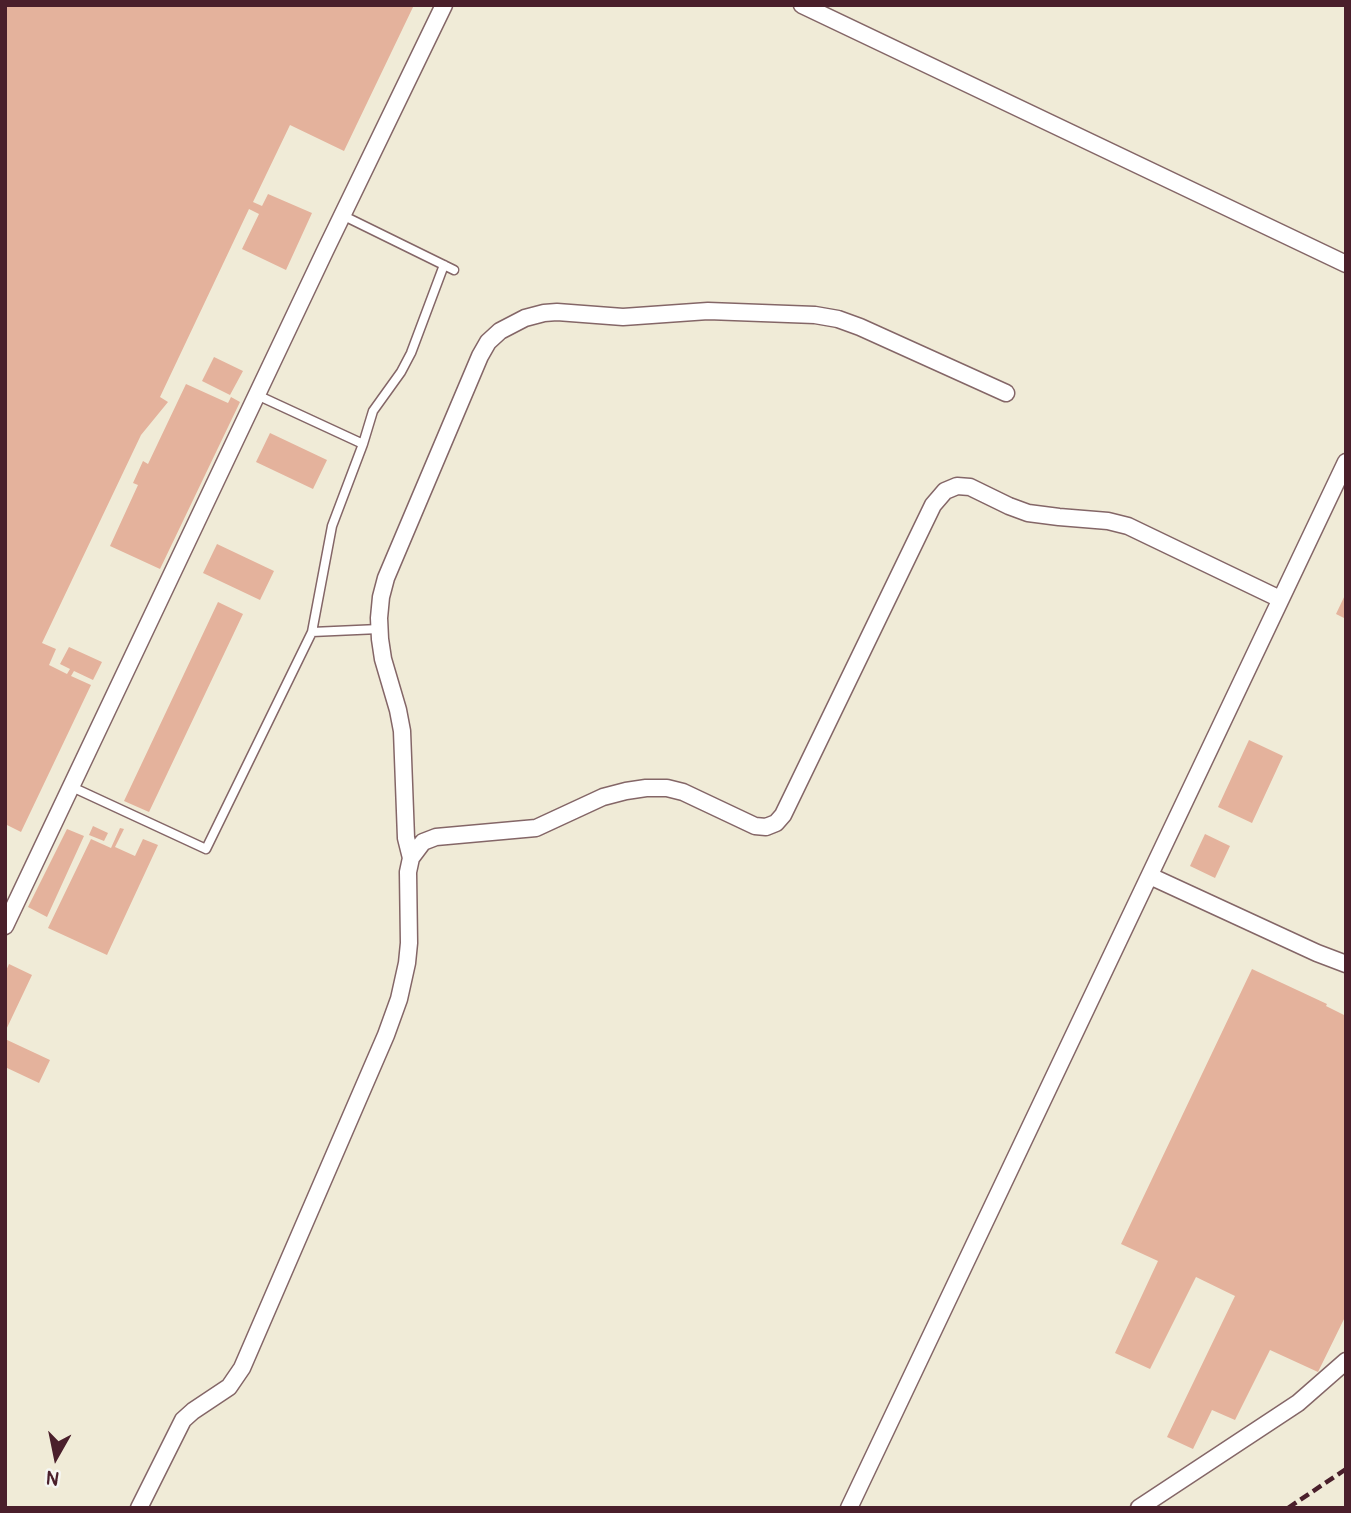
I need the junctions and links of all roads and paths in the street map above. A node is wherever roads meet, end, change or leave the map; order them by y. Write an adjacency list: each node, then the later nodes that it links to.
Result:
1 (444, 5): 3 (street)
2 (802, 5): 4 (street)
3 (342, 215): 5 (lane); 8 (street)
4 (1346, 264)
5 (444, 265): 6 (lane); 9 (lane)
6 (454, 270)
7 (1006, 393): 12 (street)
8 (257, 395): 9 (lane); 14 (street)
9 (363, 444): 13 (lane)
10 (1346, 462): 11 (street)
11 (1280, 599): 15 (street); 16 (street)
12 (379, 629): 13 (lane); 15 (street)
13 (312, 632): 14 (lane)
14 (72, 787): 17 (street)
15 (411, 858): 20 (street)
16 (1150, 876): 18 (street); 21 (street)
17 (5, 926)
18 (1346, 964)
19 (1346, 1361): 22 (street)
20 (139, 1508)
21 (849, 1508)
22 (1139, 1508)

